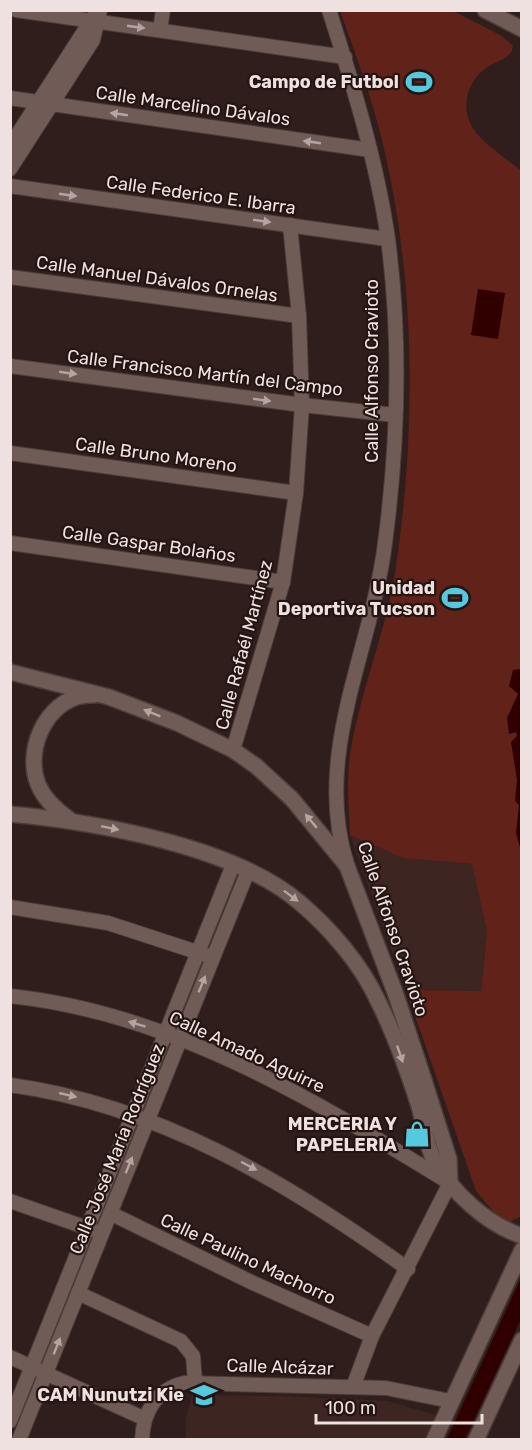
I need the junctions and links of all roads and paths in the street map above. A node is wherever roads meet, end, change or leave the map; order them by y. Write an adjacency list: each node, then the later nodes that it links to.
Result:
1 (16, 10): 5 (street)
2 (163, 10): 8 (street)
3 (330, 10): 9 (street, Calle Alfonso Cravioto)
4 (485, 10): 7 (street)
5 (33, 12): 6 (street)
6 (97, 16): 8 (street, one-way to 8); 11 (street)
7 (522, 29)
8 (160, 30): 9 (street)
9 (345, 57): 13 (street, Calle Alfonso Cravioto)
10 (10, 98): 11 (street, Calle Marcelino Dávalos)
11 (46, 103): 12 (street); 13 (street, Calle Marcelino Dávalos, one-way to 11); 14 (street)
12 (10, 146)
13 (370, 150): 17 (street, Calle Alfonso Cravioto)
14 (10, 169)
15 (10, 186): 16 (street, Calle Federico E. Ibarra, one-way to 16)
16 (290, 225): 17 (street, Calle Federico E. Ibarra); 19 (street, Calle Rafaél Martínez)
17 (387, 239): 22 (street, Calle Alfonso Cravioto)
18 (10, 277): 19 (street, Calle Manuel Dávalos Ornelas)
19 (299, 316): 21 (street, Calle Rafaél Martínez)
20 (10, 366): 21 (street, Calle Francisco Martín del Campo, one-way to 21)
21 (302, 405): 22 (street, Calle Francisco Martín del Campo); 24 (street, Calle Rafaél Martínez)
22 (395, 415): 32 (street, Calle Alfonso Cravioto)
23 (10, 453): 24 (street, Calle Bruno Moreno)
24 (296, 493): 26 (street, Calle Rafaél Martínez)
25 (10, 543): 26 (street, Calle Gaspar Bolaños)
26 (283, 582): 29 (street, Calle Rafaél Martínez)
27 (10, 672): 28 (street)
28 (109, 697): 29 (street, one-way to 28); 31 (street)
29 (233, 750): 32 (street, one-way to 29)
30 (10, 814): 31 (street)
31 (70, 819): 33 (street, one-way to 33)
32 (347, 866): 37 (street, Calle Alfonso Cravioto)
33 (241, 868): 35 (street, Calle José María Rodríguez); 36 (street, Calle José María Rodríguez); 39 (street, one-way to 39)
34 (10, 907): 35 (street)
35 (199, 952): 36 (street); 40 (street, Calle José María Rodríguez)
36 (213, 957): 41 (street, Calle José María Rodríguez, one-way to 36)
37 (389, 976): 39 (street); 45 (street, Calle Alfonso Cravioto)
38 (10, 996): 40 (street, Calle Amado Aguirre, one-way to 38)
39 (386, 1019): 45 (street, one-way to 45)
40 (166, 1033): 41 (street, Calle Amado Aguirre); 43 (street, Calle José María Rodríguez)
41 (181, 1038): 44 (street, Calle José María Rodríguez); 45 (street, Calle Amado Aguirre)
42 (10, 1085): 43 (street, one-way to 43)
43 (133, 1115): 44 (street); 48 (street, Calle José María Rodríguez)
44 (148, 1120): 47 (street, Calle José María Rodríguez, one-way to 44); 52 (street, one-way to 52)
45 (450, 1184): 50 (street); 52 (street)
46 (10, 1201): 48 (street)
47 (110, 1213): 49 (street, Calle José María Rodríguez); 54 (street, Calle Paulino Machorro)
48 (87, 1228): 49 (street); 57 (street, Calle José María Rodríguez)
49 (102, 1234): 53 (street, Calle José María Rodríguez)
50 (522, 1236)
51 (522, 1250): 61 (street)
52 (408, 1269): 54 (street)
53 (78, 1293): 58 (street, Calle José María Rodríguez, one-way to 53); 59 (street)
54 (372, 1336): 60 (street)
55 (522, 1340): 67 (street)
56 (10, 1357): 57 (street)
57 (32, 1367): 58 (street); 63 (street, Calle José María Rodríguez)
58 (46, 1374): 62 (street); 64 (street, Calle José María Rodríguez)
59 (195, 1382): 60 (street, Calle Alcázar); 62 (street, Calle Alcázar)
60 (353, 1387): 61 (street, Calle Alcázar)
61 (450, 1401): 66 (street)
62 (145, 1419): 65 (street, Calle Alcázar)
63 (10, 1421)
64 (19, 1440)
65 (142, 1440)
66 (434, 1440)
67 (476, 1440)

